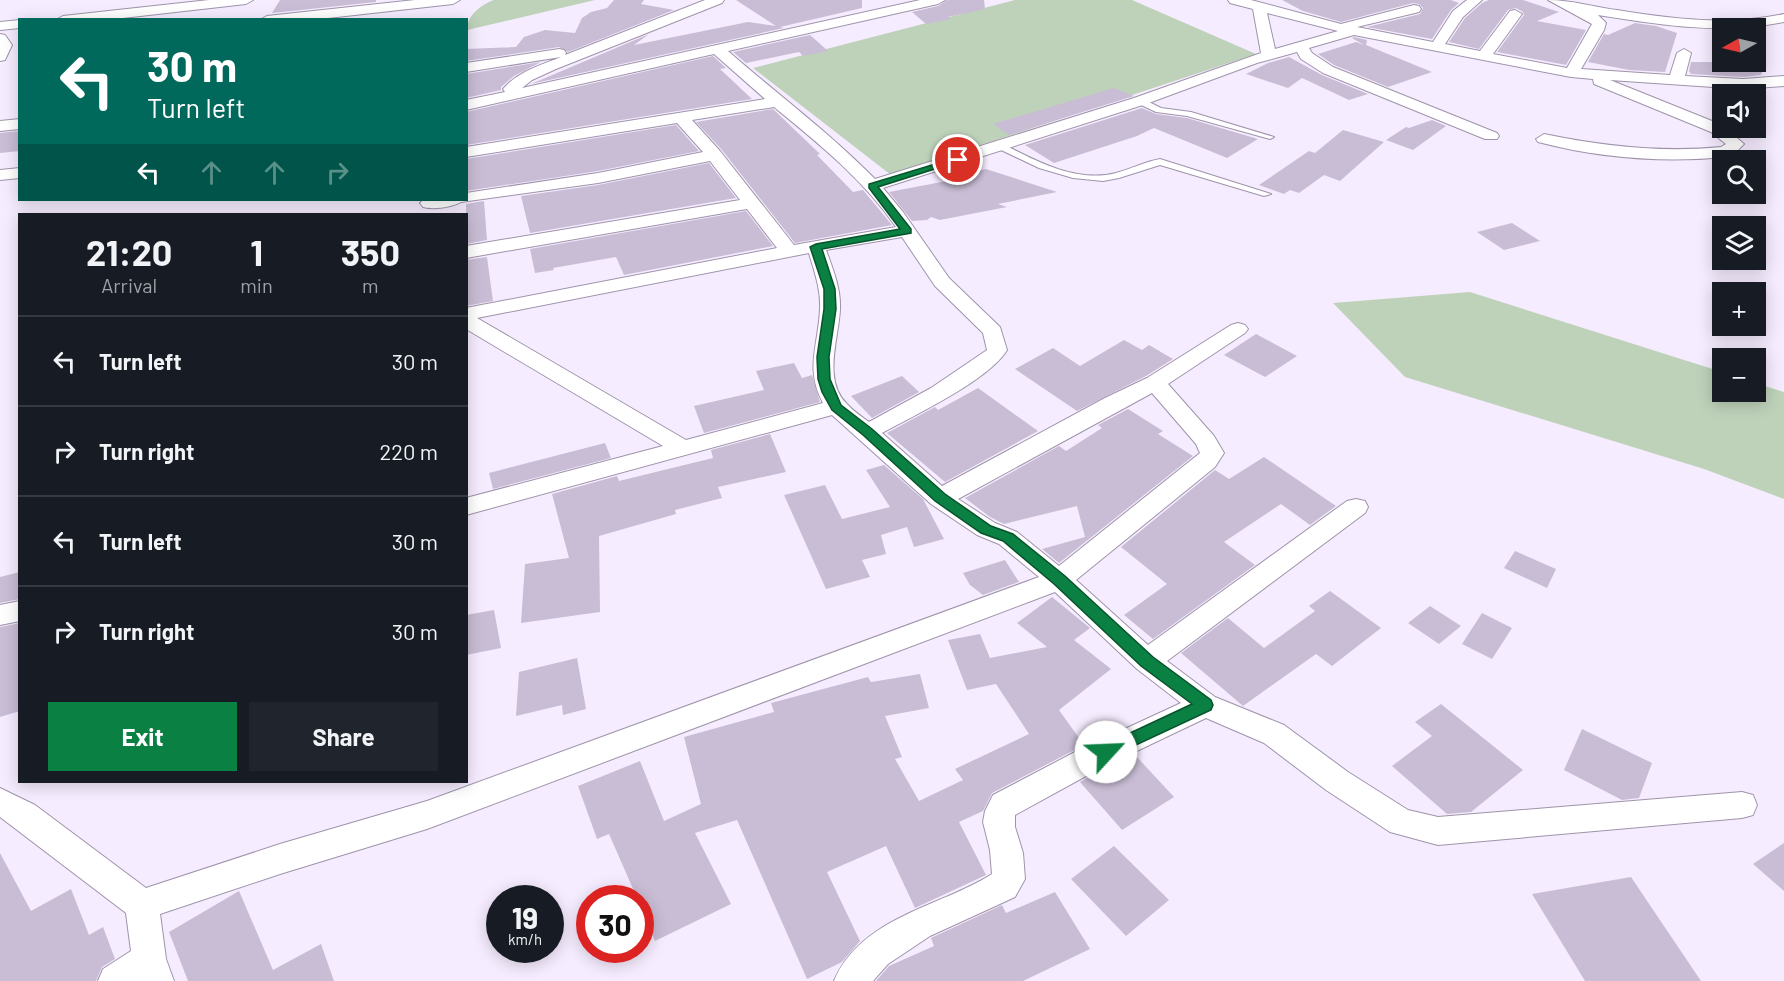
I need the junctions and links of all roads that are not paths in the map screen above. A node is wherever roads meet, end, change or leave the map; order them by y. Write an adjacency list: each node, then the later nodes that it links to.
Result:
1 (246, 0): 11 (street)
2 (459, 0): 8 (street)
3 (717, 0): 20 (street)
4 (938, 0): 23 (street)
5 (1475, 0): 22 (street)
6 (1555, 0): 9 (street)
7 (1250, 2): 18 (street); 25 (street)
8 (450, 7): 14 (street)
9 (1572, 7): 15 (street); 29 (street)
10 (1414, 9): 18 (street)
11 (180, 14): 13 (street)
12 (1515, 14): 27 (street)
13 (102, 18)
14 (295, 18)
15 (1784, 18)
16 (18, 24): 17 (street)
17 (0, 26)
18 (1346, 30): 21 (street); 22 (street)
19 (0, 39): 26 (street)
20 (601, 46): 28 (street); 35 (street)
21 (1301, 46): 25 (street); 42 (street)
22 (1436, 48): 27 (street)
23 (717, 49): 35 (street); 36 (street)
24 (1684, 53): 30 (street)
25 (1269, 55): 37 (street)
26 (0, 57)
27 (1483, 57): 29 (street)
28 (468, 68)
29 (1577, 74): 30 (street); 44 (street)
30 (1676, 80): 32 (street)
31 (1784, 81): 32 (street)
32 (1759, 84)
33 (1766, 87): 34 (street)
34 (1784, 94)
35 (503, 97): 38 (street)
36 (777, 102): 39 (street); 50 (street)
37 (1140, 102): 43 (lane); 45 (street)
38 (468, 105)
39 (681, 118): 46 (street); 47 (street)
40 (18, 124): 41 (street)
41 (0, 126)
42 (1491, 136)
43 (1270, 137)
44 (1544, 139)
45 (1002, 147): 50 (street); 51 (lane)
46 (468, 152)
47 (714, 155): 52 (street); 54 (street)
48 (18, 172): 49 (street)
49 (0, 175)
50 (872, 186): 56 (street)
51 (1268, 194)
52 (468, 198)
53 (450, 201): 55 (street)
54 (752, 203): 58 (street); 59 (street)
55 (429, 206)
56 (907, 231): 57 (street); 65 (street)
57 (816, 247): 58 (street); 64 (street)
58 (789, 251): 60 (street)
59 (468, 252)
60 (468, 314)
61 (468, 321): 66 (street)
62 (1238, 328): 63 (street)
63 (1155, 383): 67 (street); 70 (street)
64 (836, 407): 65 (street); 66 (street)
65 (867, 432): 67 (street)
66 (683, 448): 68 (street)
67 (940, 498): 70 (street)
68 (468, 506)
69 (1356, 507): 73 (street)
70 (1059, 580): 73 (street); 77 (street)
71 (18, 611): 72 (street)
72 (0, 615)
73 (1147, 661): 74 (street)
74 (1205, 705): 76 (street); 80 (street)
75 (0, 801): 77 (street)
76 (1742, 805)
77 (142, 905): 78 (street)
78 (153, 970): 79 (street)
79 (116, 981)
80 (851, 981)

